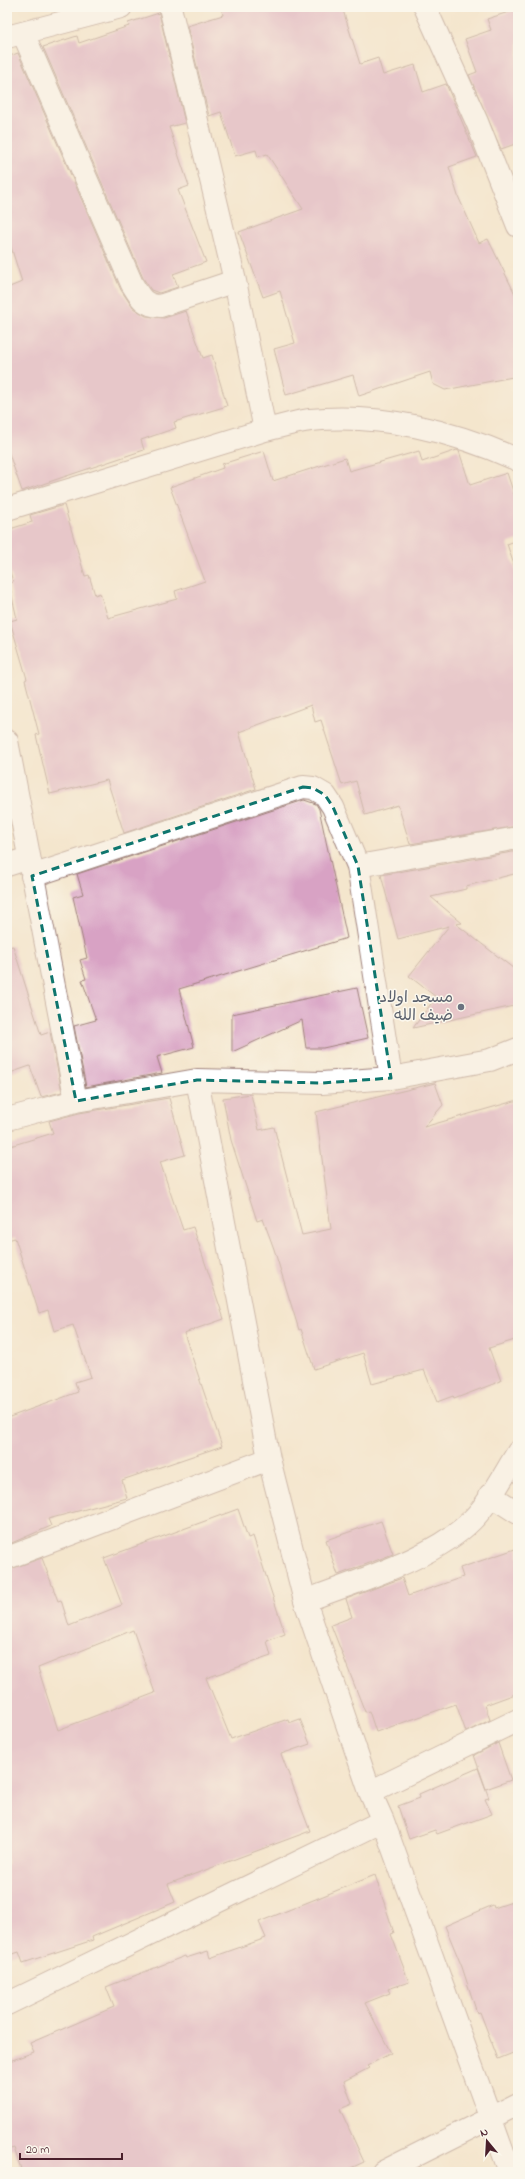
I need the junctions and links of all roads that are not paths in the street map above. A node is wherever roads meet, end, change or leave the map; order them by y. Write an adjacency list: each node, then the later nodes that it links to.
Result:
1 (121, 7): 4 (street)
2 (170, 7): 6 (street)
3 (425, 7): 5 (street)
4 (15, 35): 6 (street)
5 (518, 226)
6 (235, 280): 7 (street)
7 (265, 430): 8 (street); 9 (street)
8 (518, 460)
9 (7, 509)
10 (7, 741): 14 (street)
11 (518, 838): 13 (street)
12 (7, 865): 14 (street)
13 (358, 866): 14 (street); 16 (street)
14 (30, 867): 18 (street)
15 (518, 1049): 16 (street)
16 (391, 1078): 17 (street)
17 (197, 1080): 18 (street); 21 (street)
18 (76, 1101): 19 (street)
19 (7, 1119)
20 (518, 1452): 22 (street)
21 (269, 1459): 24 (street); 25 (street)
22 (490, 1495): 23 (street); 25 (street)
23 (518, 1513)
24 (7, 1558)
25 (305, 1601): 27 (street)
26 (518, 1720): 27 (street)
27 (370, 1792): 28 (street)
28 (383, 1821): 29 (street); 31 (street)
29 (7, 2004)
30 (518, 2104): 31 (street)
31 (491, 2118): 32 (street); 33 (street)
32 (383, 2172)
33 (510, 2172)

